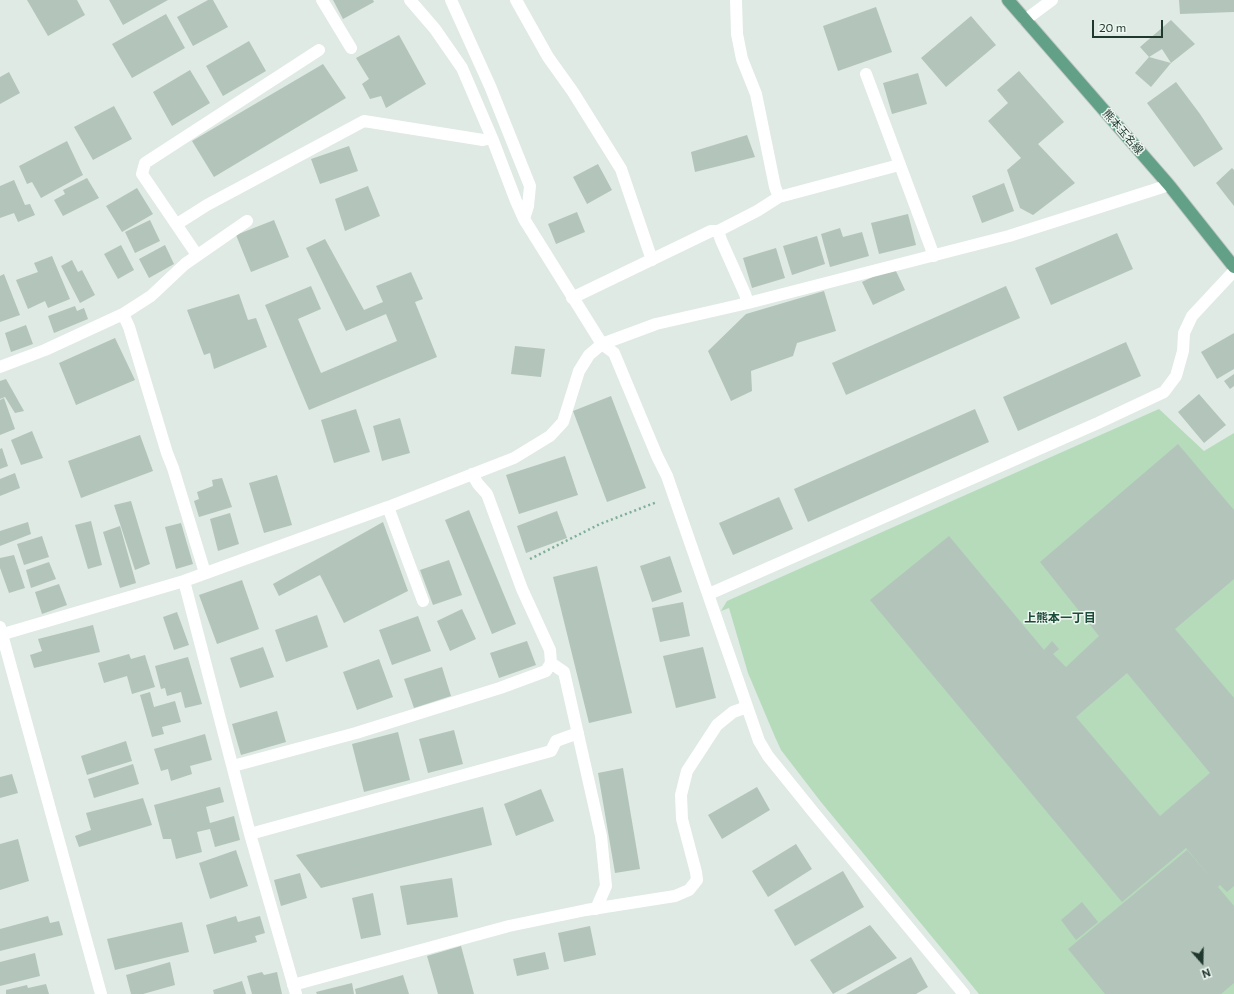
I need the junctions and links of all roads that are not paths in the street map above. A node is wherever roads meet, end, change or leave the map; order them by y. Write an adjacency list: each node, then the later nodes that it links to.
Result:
1 (322, 0): 9 (street)
2 (410, 0): 12 (street)
3 (451, 0): 16 (street)
4 (516, 0): 22 (street)
5 (736, 0): 15 (street)
6 (1008, 0): 8 (main road, 熊本玉名線)
7 (1052, 0): 8 (street)
8 (1025, 20): 14 (main road, 熊本玉名線)
9 (350, 48)
10 (319, 50): 18 (street)
11 (866, 74): 13 (street)
12 (492, 138): 16 (street); 18 (street)
13 (899, 164): 15 (street); 21 (street)
14 (1169, 185): 21 (street); 23 (main road, 熊本玉名線)
15 (779, 197): 19 (street)
16 (524, 219): 25 (street)
17 (247, 221): 20 (street)
18 (177, 224): 20 (street)
19 (718, 231): 22 (street); 26 (street)
20 (197, 255): 27 (street)
21 (934, 256): 26 (street)
22 (652, 260): 25 (street)
23 (1234, 266)
24 (1234, 271): 34 (street)
25 (572, 298): 28 (street)
26 (748, 303): 28 (street)
27 (123, 314): 29 (street); 32 (street)
28 (602, 344): 30 (street); 34 (street)
29 (0, 367)
30 (472, 474): 31 (street); 37 (street)
31 (388, 506): 32 (street); 35 (street)
32 (205, 572): 33 (street)
33 (184, 581): 36 (street); 40 (street)
34 (709, 594): 38 (street)
35 (423, 601)
36 (1, 632): 44 (street)
37 (551, 663): 39 (street); 40 (street)
38 (747, 707): 42 (street); 45 (street)
39 (578, 733): 41 (street); 42 (street)
40 (233, 766): 41 (street)
41 (250, 834): 43 (street)
42 (596, 909): 43 (street)
43 (295, 990)
44 (101, 994)
45 (964, 994)

